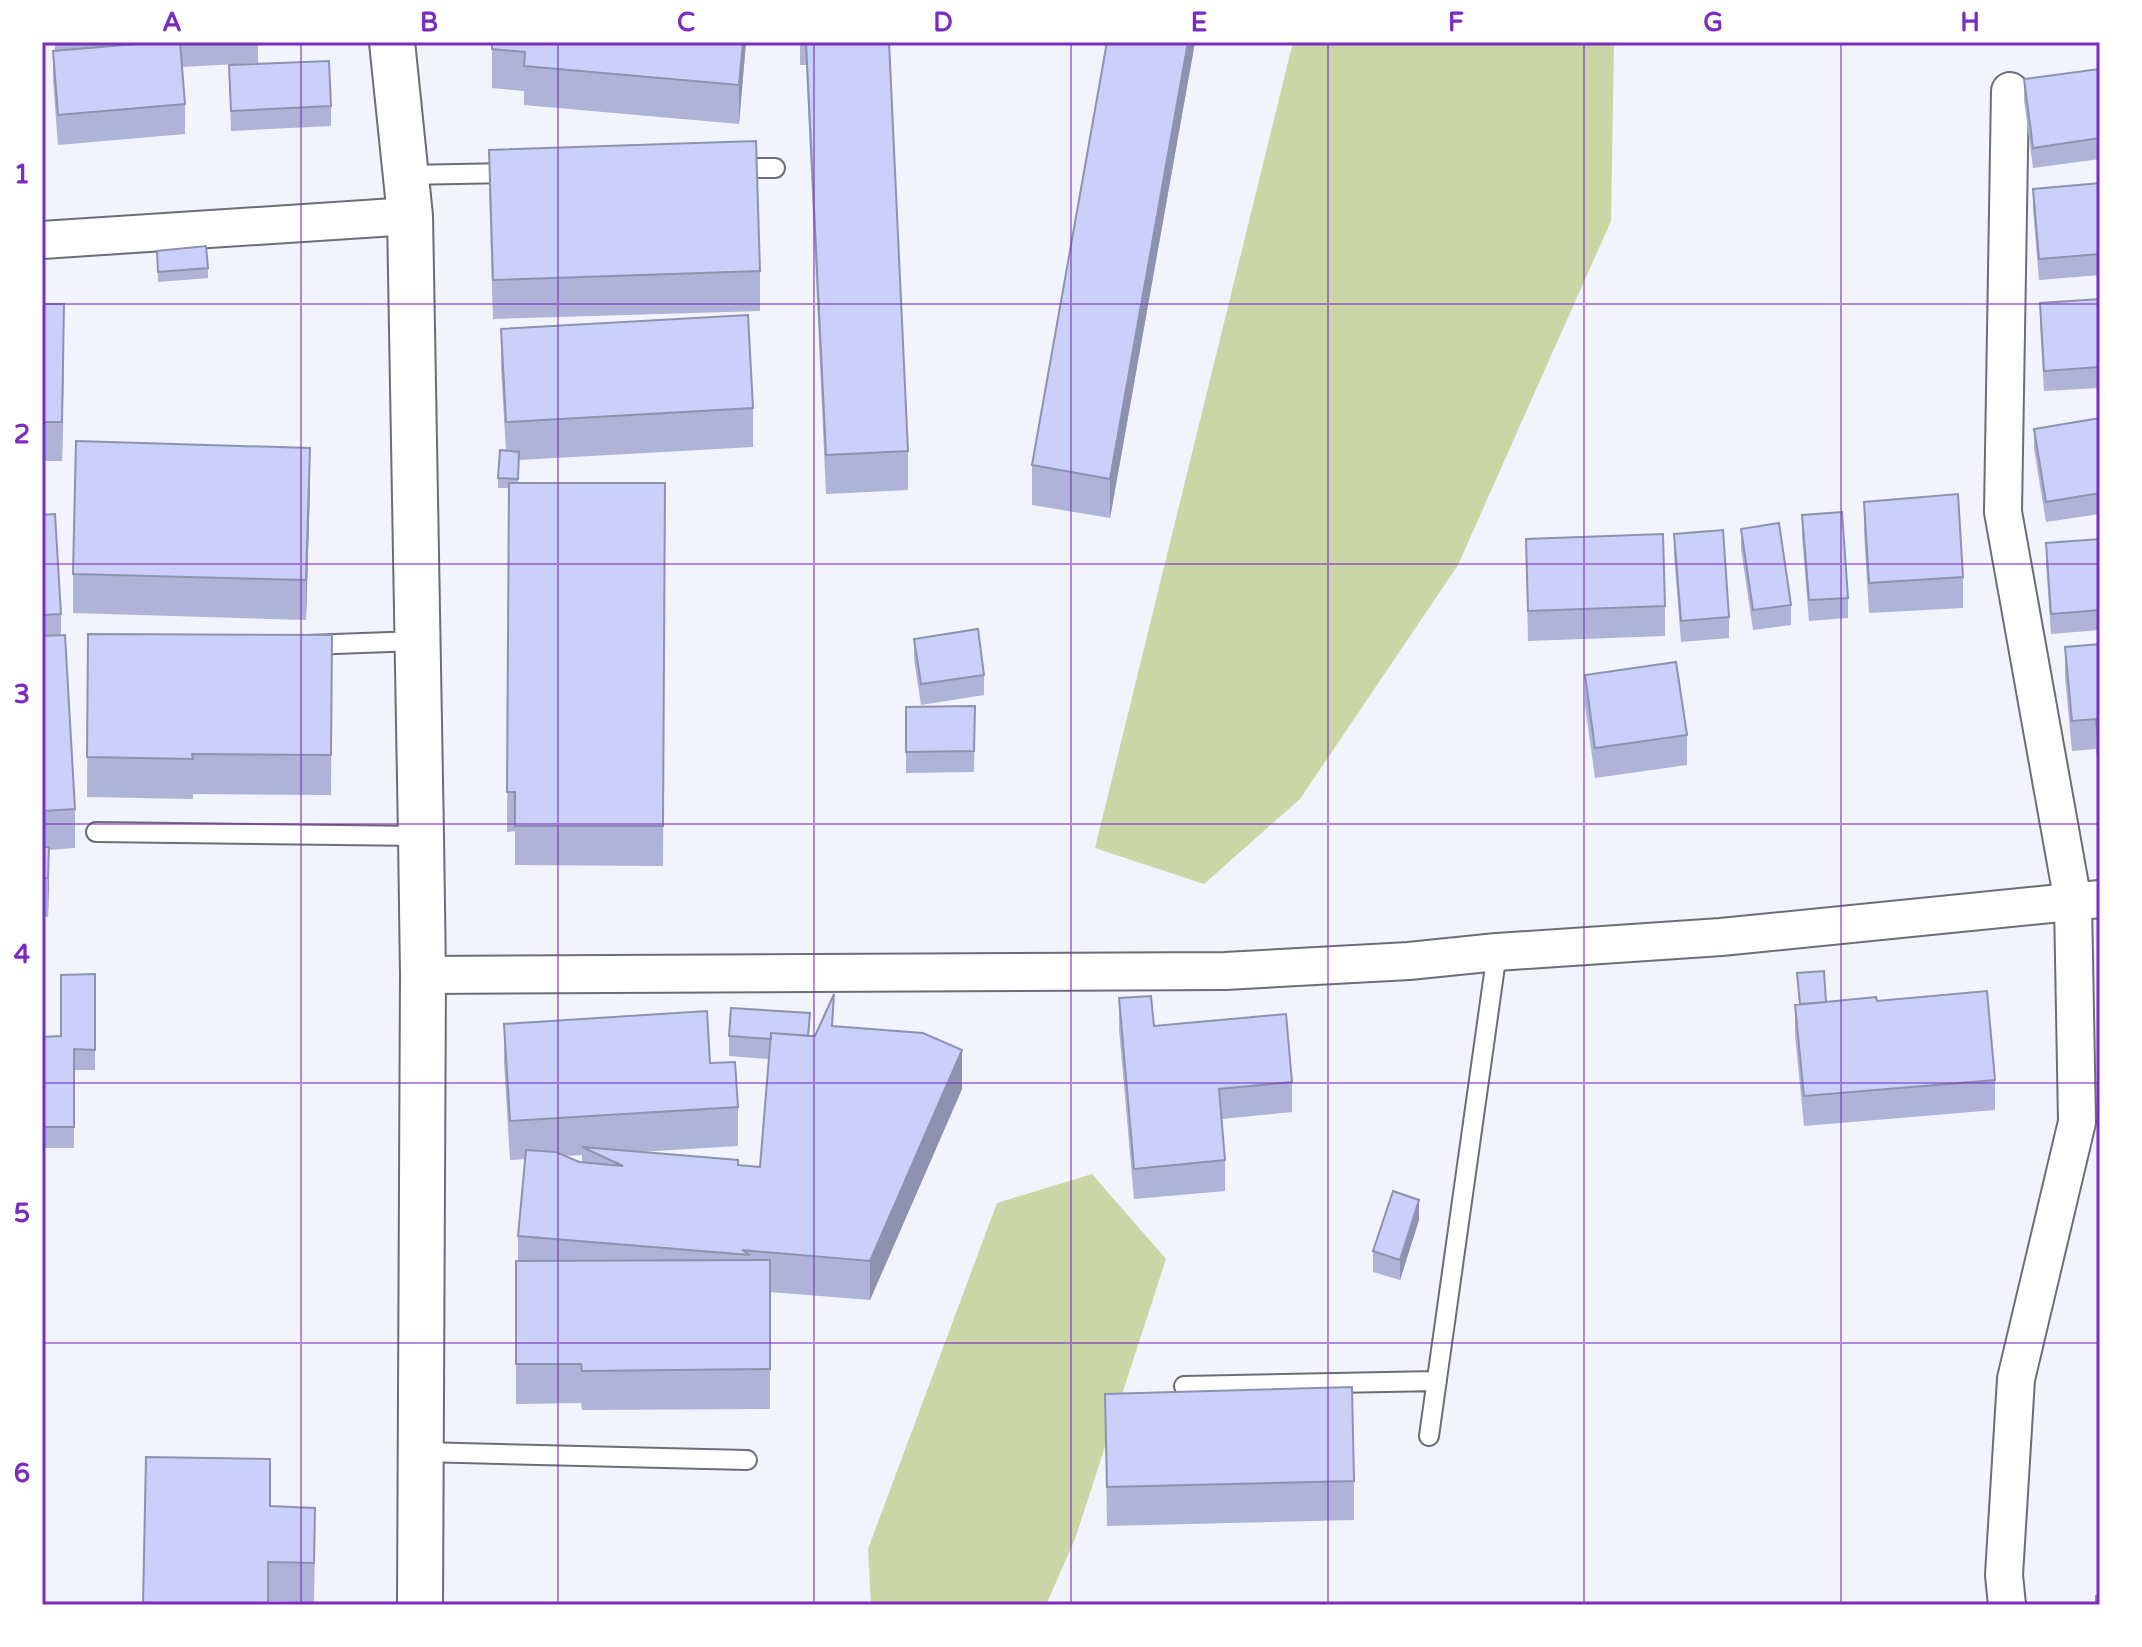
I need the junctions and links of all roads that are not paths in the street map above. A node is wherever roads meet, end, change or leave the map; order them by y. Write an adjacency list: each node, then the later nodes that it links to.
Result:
1 (392, 42): 6 (street)
2 (2010, 91): 12 (street)
3 (775, 168): 4 (lane)
4 (713, 169)
5 (528, 172): 6 (lane)
6 (407, 195): 7 (street); 8 (street)
7 (42, 240)
8 (417, 641): 9 (lane); 11 (street)
9 (290, 646)
10 (96, 832): 11 (lane)
11 (421, 836): 14 (street)
12 (2087, 901): 13 (street); 21 (street)
13 (1497, 952): 14 (street); 15 (lane)
14 (423, 975): 18 (street)
15 (1437, 1381): 16 (lane); 17 (lane)
16 (1184, 1386)
17 (1429, 1436)
18 (421, 1452): 19 (lane); 20 (street)
19 (747, 1460)
20 (420, 1605)
21 (2007, 1605)

